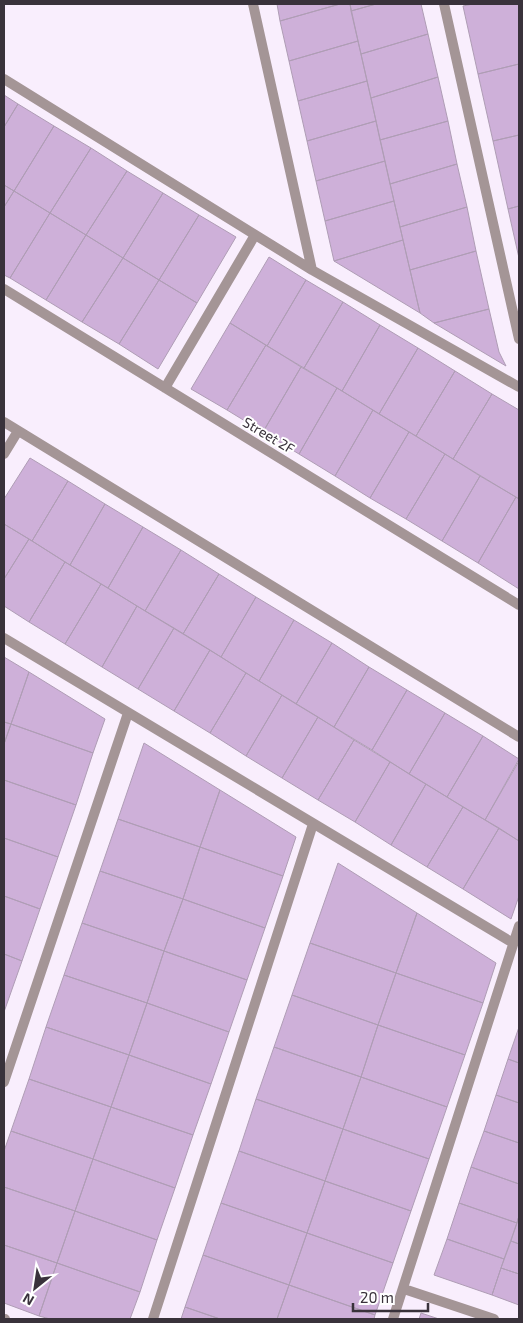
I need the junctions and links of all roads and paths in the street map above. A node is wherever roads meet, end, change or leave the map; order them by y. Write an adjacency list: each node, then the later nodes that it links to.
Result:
1 (253, 4): 5 (street)
2 (444, 4): 7 (street)
3 (4, 79): 4 (street)
4 (255, 235): 5 (street); 9 (street)
5 (312, 270): 8 (street)
6 (4, 289): 9 (street, Street 2F)
7 (519, 340)
8 (519, 387)
9 (165, 388): 13 (street, Street 2F)
10 (4, 422): 11 (street)
11 (18, 431): 12 (street); 16 (street)
12 (4, 454)
13 (519, 605)
14 (4, 638): 15 (street)
15 (128, 713): 17 (street); 20 (street)
16 (519, 737)
17 (314, 824): 19 (street); 22 (street)
18 (519, 926): 19 (street)
19 (513, 943): 21 (street)
20 (4, 1082)
21 (404, 1289): 23 (street); 24 (street)
22 (153, 1319)
23 (393, 1319)
24 (494, 1319)

